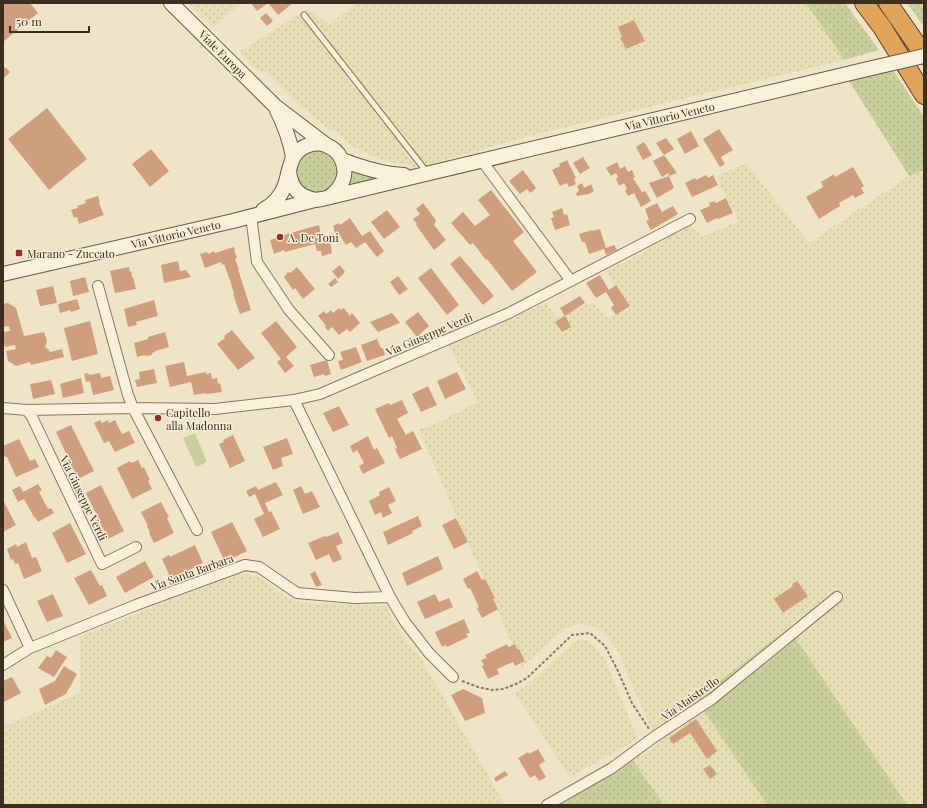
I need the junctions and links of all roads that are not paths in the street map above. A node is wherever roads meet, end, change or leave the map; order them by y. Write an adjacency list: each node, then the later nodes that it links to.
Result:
1 (171, 3): 7 (main road, Viale Europa)
2 (864, 3): 6 (highway)
3 (888, 3): 5 (highway)
4 (304, 15): 13 (lane)
5 (924, 55): 11 (main road, Via Vittorio Veneto, bridge)
6 (924, 96)
7 (275, 106): 8 (main road, Viale Europa); 9 (main road, Viale Europa)
8 (329, 146): 9 (main road); 10 (main road, Via Vittorio Veneto)
9 (293, 157): 12 (main road, Via Vittorio Veneto)
10 (342, 160): 13 (main road, Via Vittorio Veneto); 14 (main road)
11 (482, 161): 13 (main road, Via Vittorio Veneto); 18 (street)
12 (289, 171): 14 (main road); 15 (main road, Via Vittorio Veneto)
13 (422, 175): 14 (main road, Via Vittorio Veneto)
14 (322, 198): 15 (main road, Via Vittorio Veneto)
15 (253, 215): 17 (main road, Via Vittorio Veneto); 20 (street)
16 (690, 219): 18 (street, Via Giuseppe Verdi)
17 (3, 274)
18 (571, 281): 21 (street, Via Giuseppe Verdi)
19 (98, 286): 23 (street)
20 (329, 355)
21 (294, 400): 23 (street, Via Giuseppe Verdi); 28 (street)
22 (3, 408): 24 (street, Via Giuseppe Verdi)
23 (133, 408): 24 (street, Via Giuseppe Verdi); 25 (street)
24 (27, 410): 26 (street, Via Giuseppe Verdi)
25 (197, 530)
26 (136, 547)
27 (3, 590): 30 (street)
28 (390, 597): 30 (street, Via Santa Barbara); 32 (street)
29 (837, 597): 33 (street, Via Maistrello)
30 (30, 648): 31 (street, Via Santa Barbara)
31 (3, 665)
32 (453, 677)
33 (547, 805)

